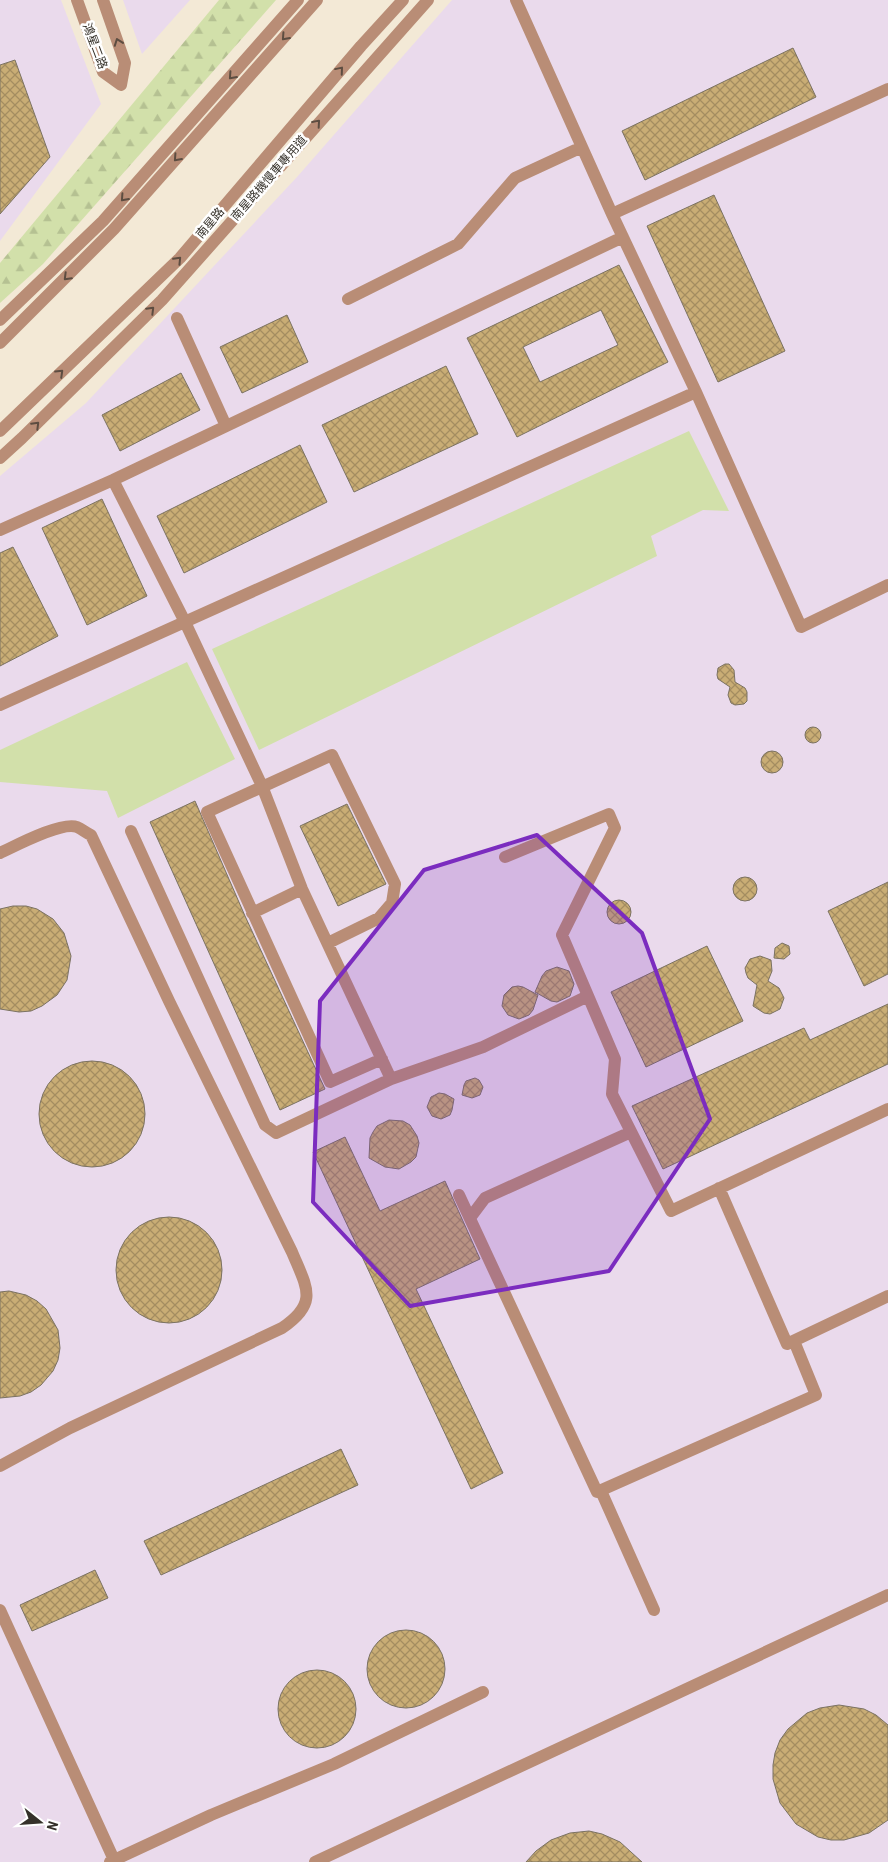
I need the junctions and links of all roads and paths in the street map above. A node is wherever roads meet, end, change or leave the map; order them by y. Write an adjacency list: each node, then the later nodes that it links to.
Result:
1 (77, 0): 2 (street, 鴻星二路, one-way to 2)
2 (103, 0)
3 (298, 0): 14 (street, one-way to 14)
4 (317, 0): 15 (street, one-way to 15)
5 (403, 0): 18 (street, 南星路, one-way to 5)
6 (428, 0): 19 (street, 南星路機慢車專用道, one-way to 6)
7 (516, 0): 9 (street)
8 (888, 89): 10 (street)
9 (582, 147): 10 (street); 12 (street)
10 (612, 214): 11 (street)
11 (623, 237): 16 (street); 17 (street)
12 (348, 299)
13 (177, 318): 17 (street)
14 (0, 320)
15 (0, 343)
16 (696, 392): 22 (street); 23 (street)
17 (226, 426): 20 (street)
18 (0, 431)
19 (0, 458)
20 (113, 480): 21 (street); 23 (street)
21 (0, 530)
22 (888, 584)
23 (185, 622): 24 (street); 25 (street)
24 (0, 704)
25 (262, 786): 29 (street); 30 (street); 31 (street)
26 (130, 831): 34 (street)
27 (0, 853): 42 (street)
28 (505, 856): 32 (street)
29 (302, 888): 30 (street); 31 (street)
30 (252, 913): 33 (street)
31 (328, 943): 33 (street)
32 (588, 996): 34 (street); 36 (street)
33 (382, 1059): 34 (street)
34 (391, 1079)
35 (888, 1109): 37 (street)
36 (631, 1132): 37 (street); 39 (street)
37 (719, 1188): 41 (street)
38 (459, 1195): 39 (street)
39 (470, 1218): 43 (street)
40 (888, 1296): 41 (street)
41 (794, 1340): 43 (street)
42 (0, 1466)
43 (601, 1490): 46 (street)
44 (888, 1594): 49 (street)
45 (0, 1610): 48 (street)
46 (654, 1610)
47 (483, 1692): 48 (street)
48 (113, 1861)
49 (315, 1862)

